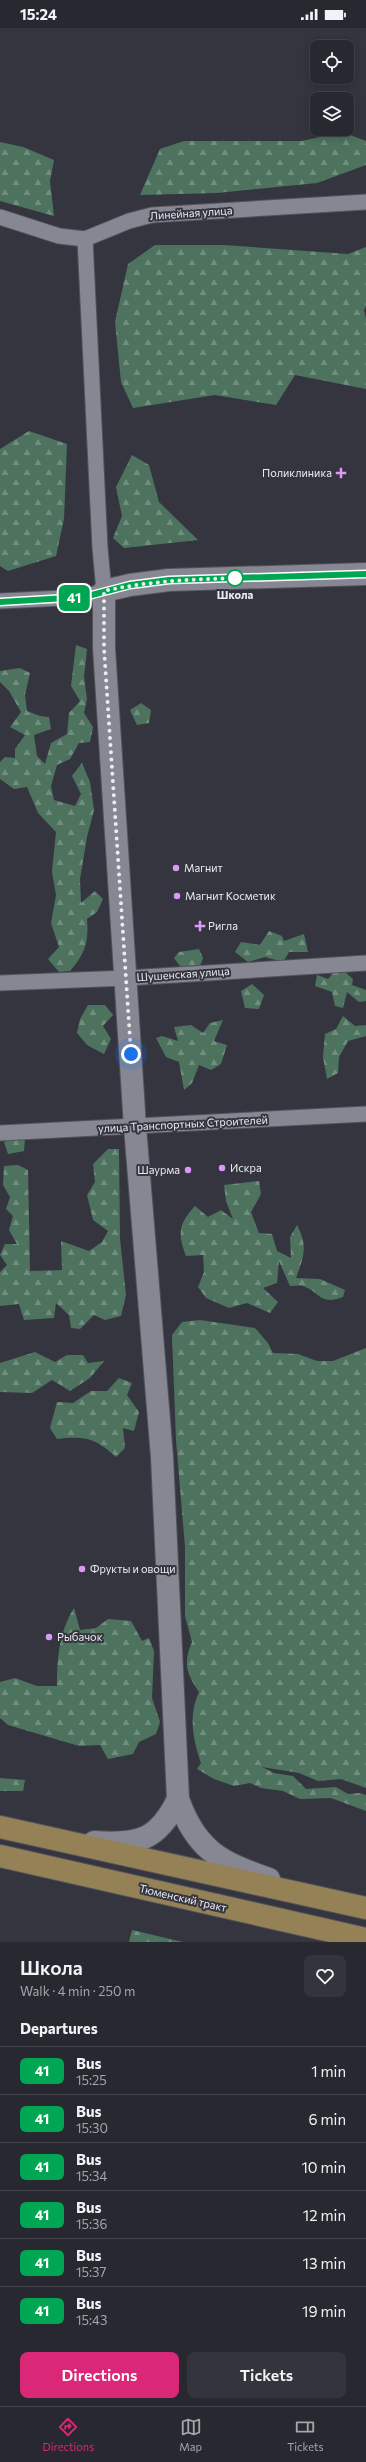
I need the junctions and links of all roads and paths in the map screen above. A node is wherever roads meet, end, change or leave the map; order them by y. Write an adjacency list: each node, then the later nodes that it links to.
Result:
1 (366, 202): 3 (street, Линейная улица)
2 (0, 217): 3 (street, Линейная улица)
3 (85, 239): 5 (street)
4 (366, 574): 5 (street)
5 (104, 591): 6 (street); 8 (street)
6 (0, 602)
7 (366, 962): 8 (street, Шушенская улица)
8 (127, 978): 9 (street, Шушенская улица); 11 (street)
9 (0, 983)
10 (366, 1114): 11 (street, улица Транспортных Строителей)
11 (135, 1127): 12 (street, улица Транспортных Строителей); 13 (street)
12 (0, 1133)
13 (178, 1799): 15 (street); 17 (street)
14 (0, 1826): 15 (main road)
15 (63, 1841): 17 (main road)
16 (0, 1856): 19 (main road, Тюменский тракт)
17 (339, 1902): 18 (main road)
18 (366, 1908)
19 (366, 1939)

